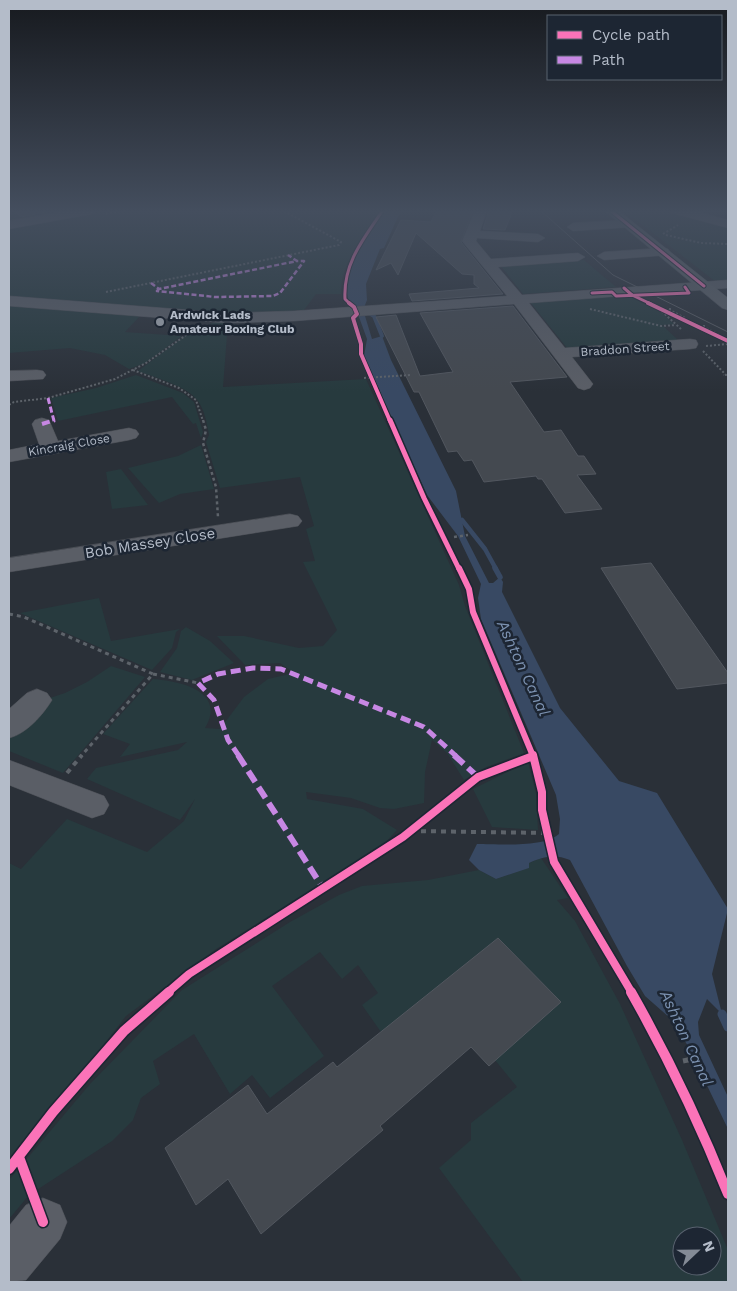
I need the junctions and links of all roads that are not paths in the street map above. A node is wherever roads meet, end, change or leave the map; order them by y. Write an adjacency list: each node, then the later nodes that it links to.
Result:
1 (494, 270): 5 (street)
2 (685, 270): 4 (main road)
3 (728, 284): 4 (street)
4 (704, 286): 5 (street); 7 (main road)
5 (518, 298): 6 (street); 9 (street)
6 (9, 301)
7 (728, 305)
8 (677, 324): 9 (street, Braddon Street)
9 (560, 354): 12 (street)
10 (37, 375): 11 (street)
11 (9, 376)
12 (584, 384)
13 (42, 424): 15 (street)
14 (129, 434): 15 (street, Kincraig Close)
15 (51, 449): 16 (street, Kincraig Close)
16 (9, 456)
17 (290, 521): 18 (street, Bob Massey Close)
18 (9, 565)
19 (37, 700): 20 (street)
20 (9, 727)
21 (9, 772): 22 (street)
22 (92, 806)
23 (44, 1222): 24 (street)
24 (9, 1263)

